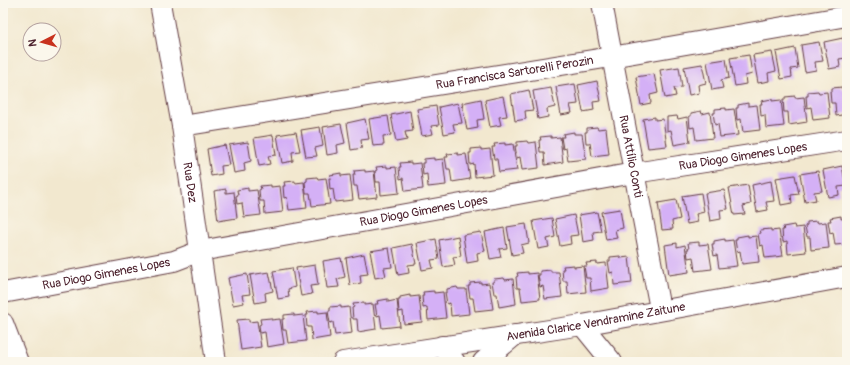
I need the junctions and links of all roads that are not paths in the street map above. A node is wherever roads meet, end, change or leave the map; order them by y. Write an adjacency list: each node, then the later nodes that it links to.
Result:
1 (163, 3): 5 (street, Rua Dez)
2 (602, 3): 4 (street, Rua Attílio Conti)
3 (847, 16): 4 (street, Rua Francisca Sartorelli Perozin)
4 (611, 57): 5 (street, Rua Francisca Sartorelli Perozin); 7 (street, Rua Attílio Conti)
5 (182, 126): 8 (street, Rua Dez)
6 (847, 140): 7 (street, Rua Diogo Gimenes Lopes)
7 (634, 173): 8 (street, Rua Diogo Gimenes Lopes); 11 (street, Rua Attílio Conti)
8 (200, 251): 10 (street, Rua Diogo Gimenes Lopes); 17 (street, Rua Dez)
9 (847, 277): 11 (street, Avenida Clarice Vendramine Zaitune)
10 (3, 293)
11 (660, 310): 13 (street, Avenida Clarice Vendramine Zaitune)
12 (3, 323): 16 (street)
13 (582, 325): 14 (street, Avenida Clarice Vendramine Zaitune); 21 (street)
14 (515, 335): 15 (street, Avenida Clarice Vendramine Zaitune); 20 (street)
15 (442, 346): 18 (street, Avenida Clarice Vendramine Zaitune); 19 (street)
16 (18, 362)
17 (216, 362)
18 (343, 362)
19 (455, 362)
20 (483, 362)
21 (612, 362)

